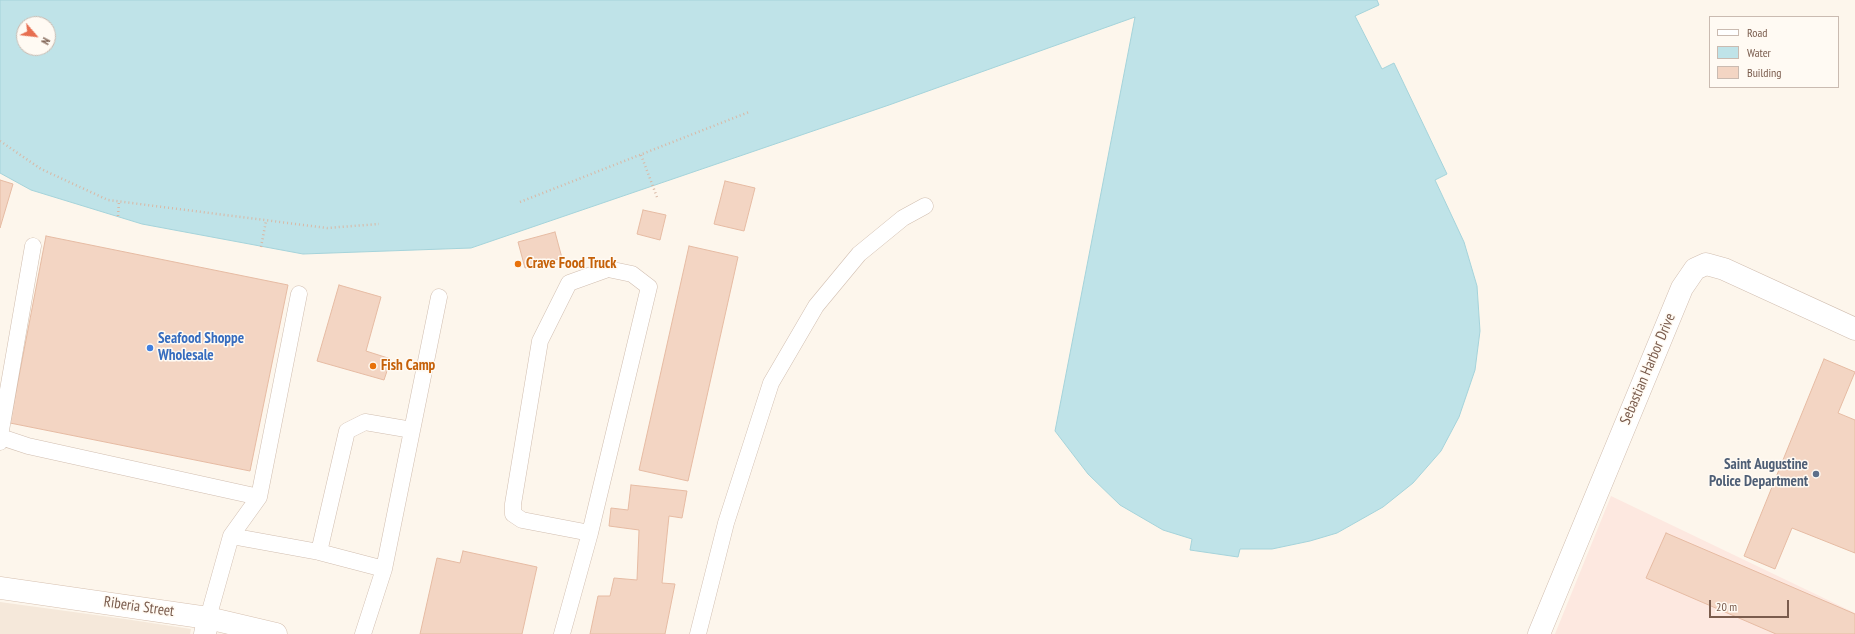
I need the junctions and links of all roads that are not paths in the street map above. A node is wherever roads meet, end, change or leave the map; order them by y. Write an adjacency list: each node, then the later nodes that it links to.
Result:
1 (925, 206): 18 (lane)
2 (32, 246): 7 (lane)
3 (299, 294): 8 (lane)
4 (439, 297): 6 (lane)
5 (1855, 330): 19 (street, Sebastian Harbor Drive)
6 (412, 430): 11 (lane); 12 (lane)
7 (0, 438): 8 (lane)
8 (259, 497): 10 (lane)
9 (590, 533): 9 (lane); 17 (lane)
10 (231, 536): 11 (lane); 14 (lane)
11 (319, 552): 12 (lane)
12 (384, 569): 16 (lane)
13 (0, 588): 14 (street, Riberia Street)
14 (207, 626): 15 (street, Riberia Street)
15 (276, 634)
16 (363, 634)
17 (562, 634)
18 (698, 634)
19 (1539, 634)

